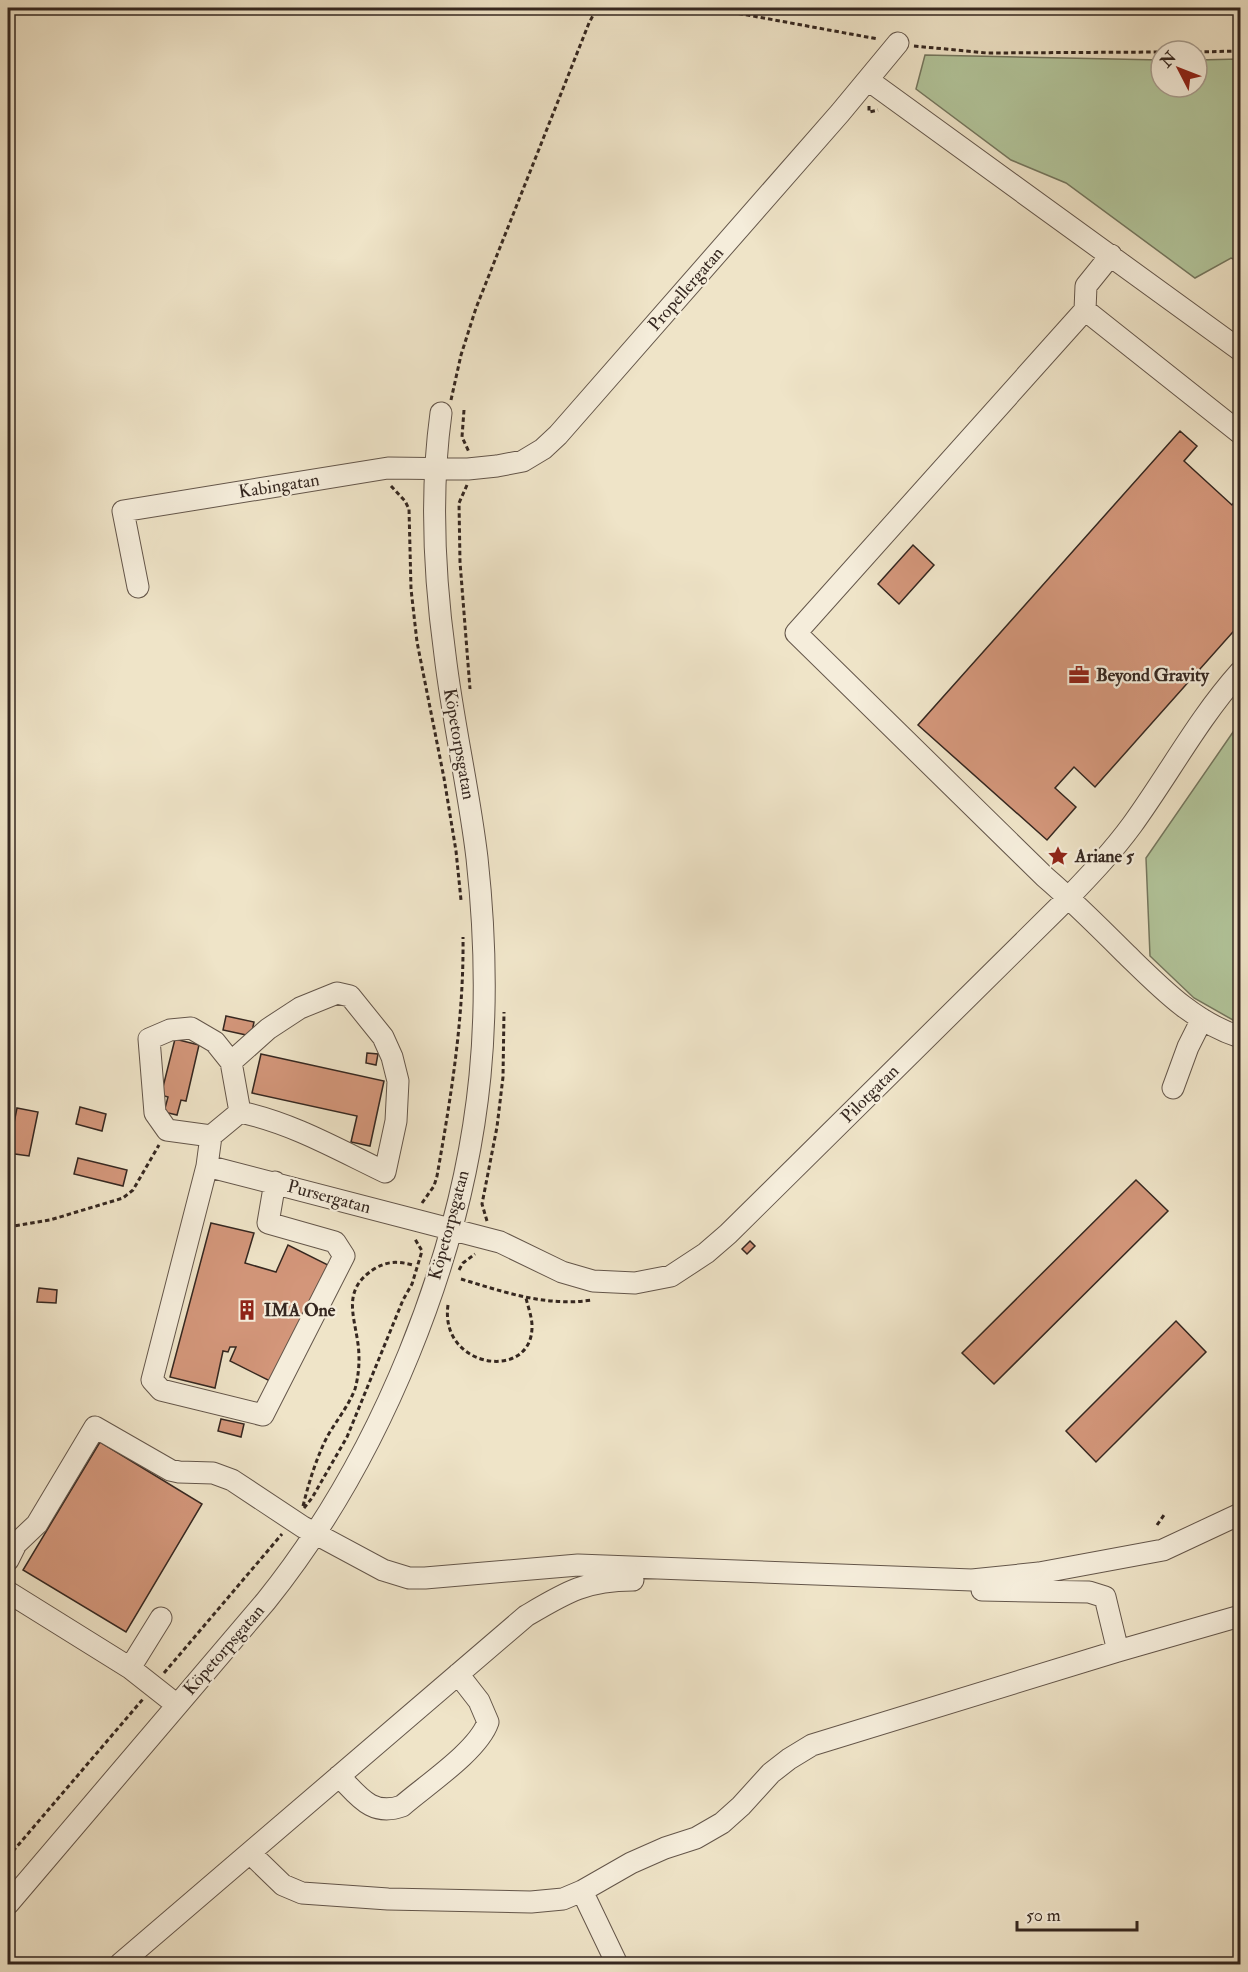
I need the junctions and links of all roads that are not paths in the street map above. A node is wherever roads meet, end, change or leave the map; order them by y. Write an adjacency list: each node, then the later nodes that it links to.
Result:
1 (898, 43): 2 (street, Propellergatan)
2 (868, 80): 3 (street); 8 (street, Propellergatan)
3 (1111, 255): 4 (street); 5 (street)
4 (1085, 310): 7 (street); 11 (street)
5 (1240, 350)
6 (441, 413): 8 (street, Köpetorpsgatan)
7 (1240, 433)
8 (436, 468): 9 (street, Kabingatan); 20 (street, Köpetorpsgatan)
9 (138, 587)
10 (1240, 672): 11 (street, Pilotgatan)
11 (1069, 897): 12 (street); 20 (street, Pilotgatan)
12 (1202, 1019): 13 (street); 15 (street)
13 (1240, 1037)
14 (231, 1062): 16 (street); 16 (street); 17 (street)
15 (1173, 1088)
16 (240, 1112): 17 (street)
17 (211, 1136): 18 (street)
18 (207, 1166): 19 (street, Pursergatan); 19 (street)
19 (274, 1182): 20 (street, Pursergatan)
20 (450, 1229): 22 (street, Köpetorpsgatan)
21 (1240, 1514): 24 (street)
22 (315, 1534): 23 (street); 24 (street); 32 (street, Köpetorpsgatan)
23 (8, 1560)
24 (1099, 1563): 26 (street)
25 (8, 1592): 30 (street)
26 (1105, 1597): 29 (street); 31 (street)
27 (1240, 1616): 29 (street)
28 (161, 1618): 30 (street)
29 (1118, 1650): 35 (street)
30 (130, 1668): 32 (street)
31 (458, 1674): 33 (street); 33 (street)
32 (177, 1705): 36 (street, Köpetorpsgatan)
33 (339, 1776): 34 (street)
34 (250, 1853): 35 (street); 37 (street)
35 (582, 1891): 38 (street)
36 (8, 1904)
37 (120, 1965)
38 (617, 1965)

